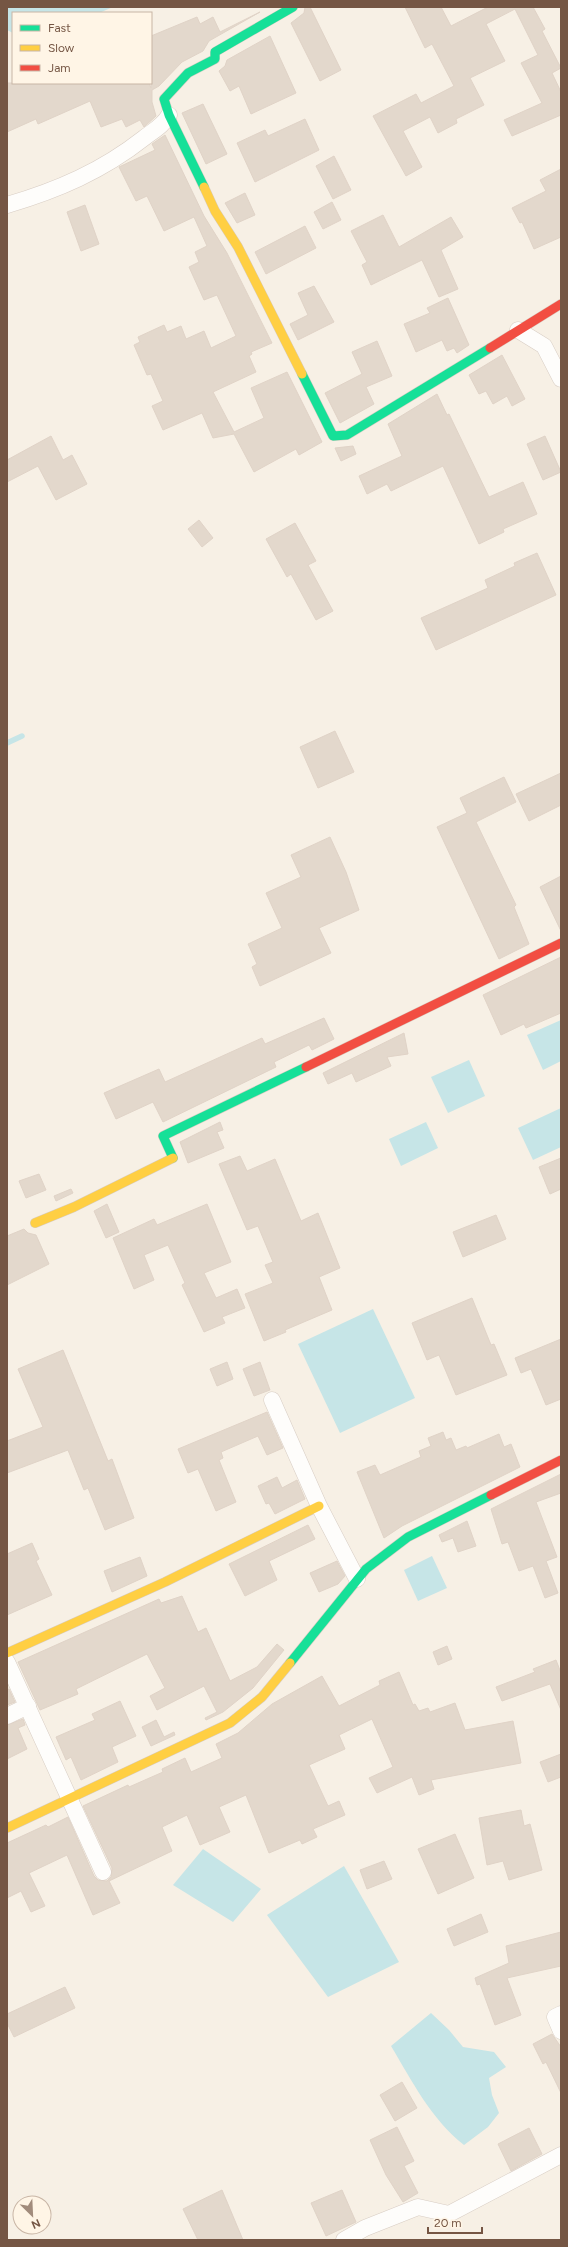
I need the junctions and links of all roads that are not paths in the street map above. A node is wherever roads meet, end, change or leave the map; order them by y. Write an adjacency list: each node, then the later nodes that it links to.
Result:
1 (293, 7): 2 (street)
2 (169, 115): 3 (street); 5 (street)
3 (7, 205)
4 (561, 304): 5 (street)
5 (518, 330): 6 (street)
6 (561, 379)
7 (561, 943): 8 (street)
8 (35, 1223)
9 (272, 1400): 11 (street)
10 (561, 1460): 12 (street)
11 (319, 1506): 12 (street); 13 (street)
12 (357, 1579): 17 (street)
13 (7, 1653)
14 (7, 1662): 15 (street)
15 (28, 1706): 16 (street); 17 (street)
16 (7, 1716)
17 (70, 1800): 18 (street); 19 (street)
18 (7, 1828)
19 (103, 1872)
20 (561, 2014): 21 (street)
21 (561, 2031)
22 (561, 2155): 23 (street)
23 (344, 2240)

